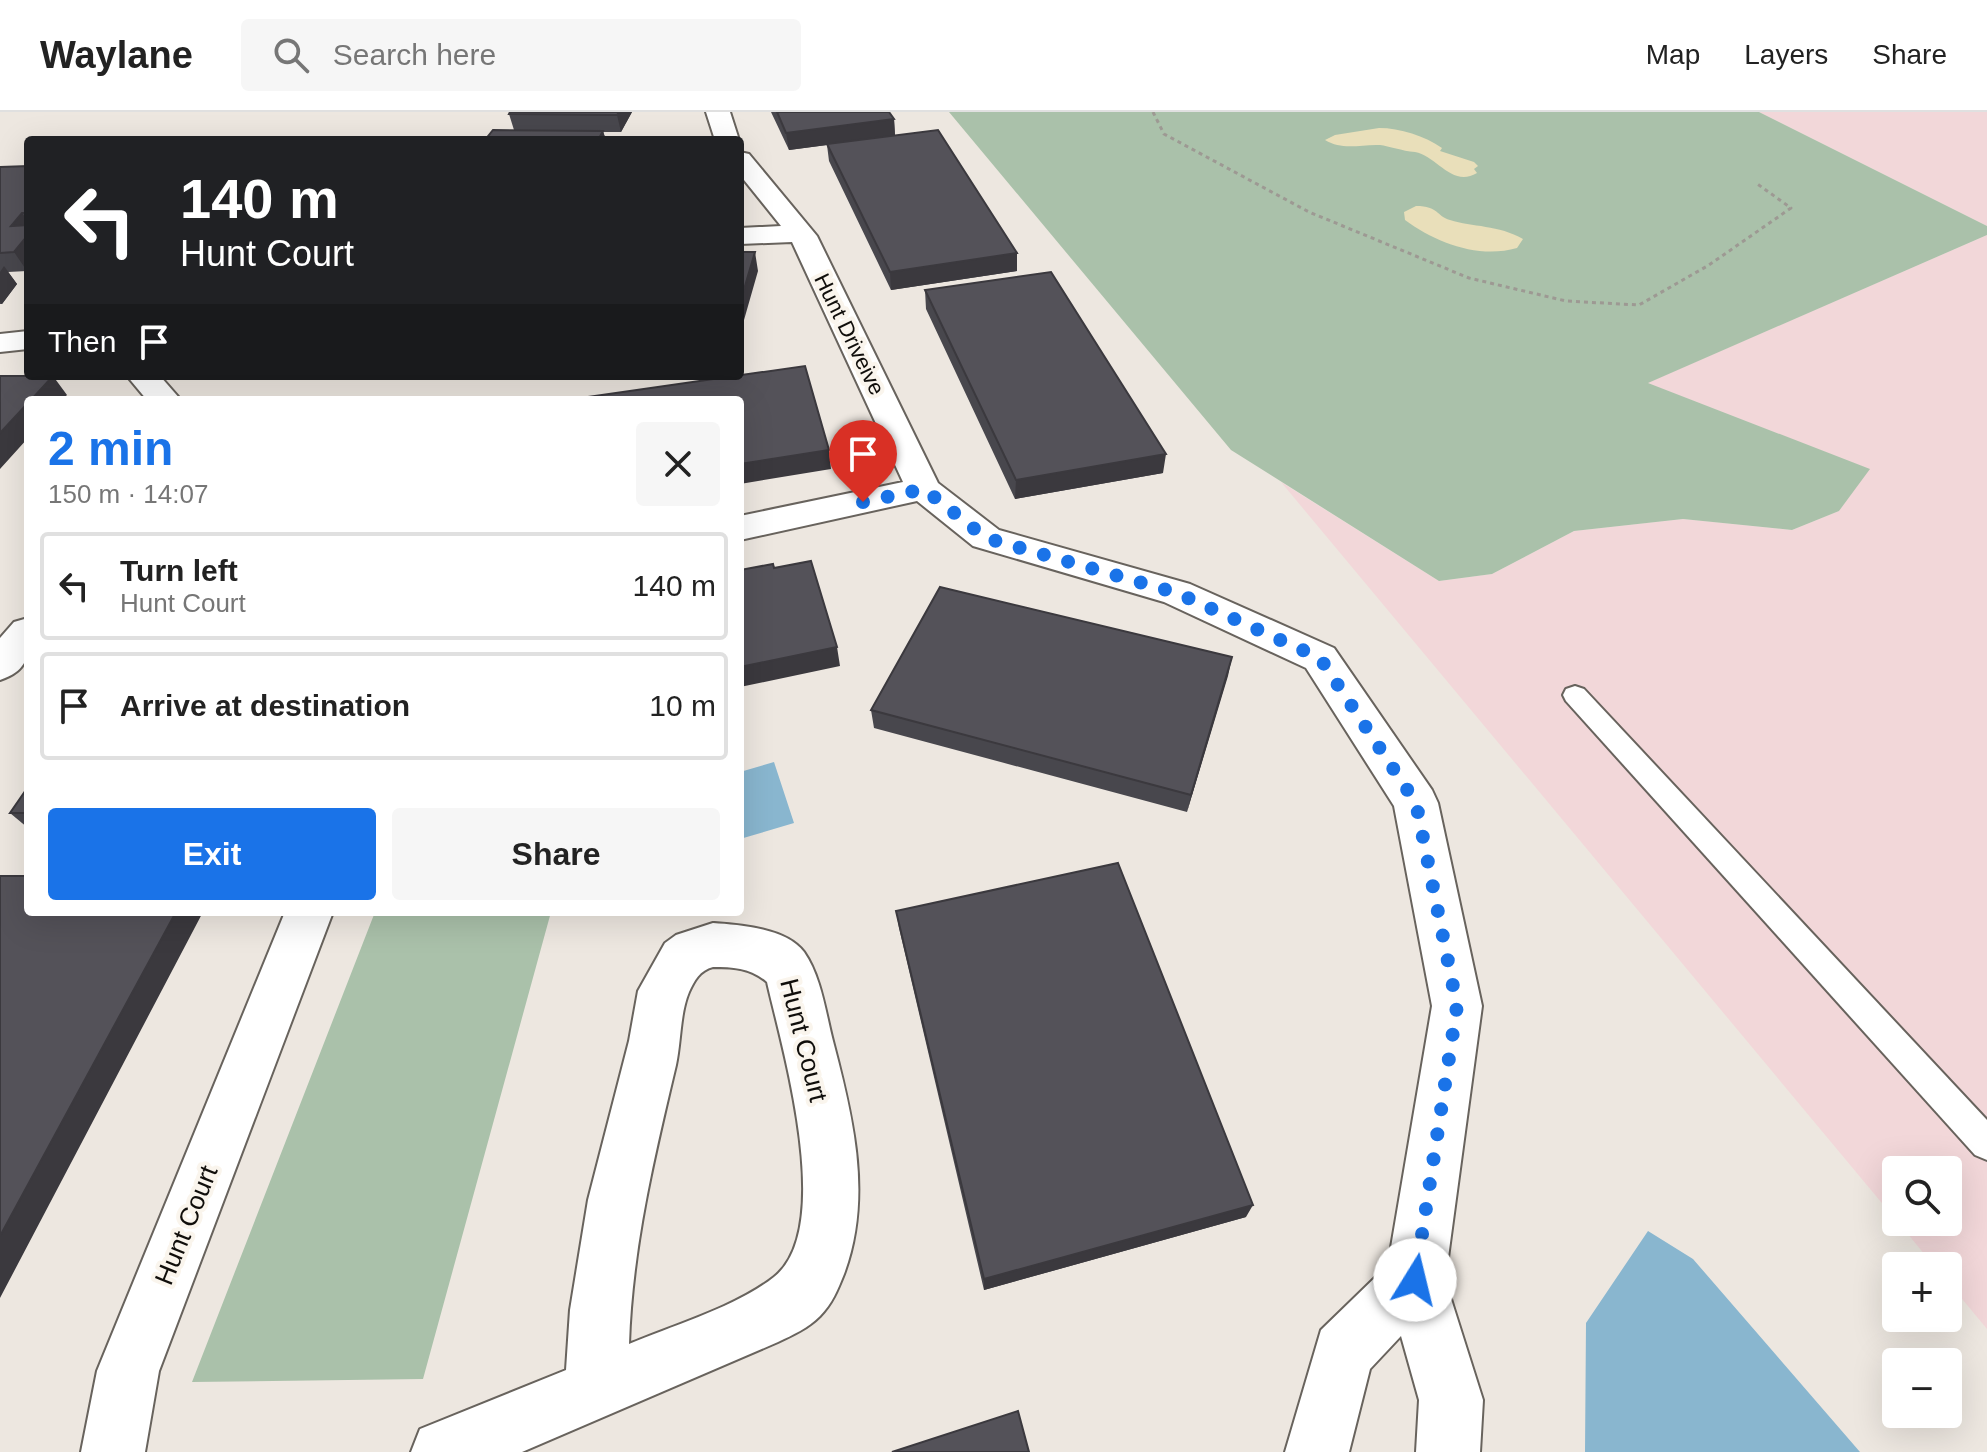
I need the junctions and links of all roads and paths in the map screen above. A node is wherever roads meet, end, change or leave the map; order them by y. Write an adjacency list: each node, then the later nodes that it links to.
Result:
1 (718, 112): 3 (street)
2 (1153, 112): 5 (path)
3 (726, 136)
4 (744, 164): 6 (street, Hunt Driveive)
5 (1756, 183)
6 (800, 233): 7 (street); 12 (street, Hunt Driveive)
7 (744, 236)
8 (24, 340): 9 (street)
9 (0, 343)
10 (147, 380): 11 (street)
11 (161, 396)
12 (924, 489): 13 (street); 19 (street, Hunt Driveive)
13 (744, 527)
14 (24, 637): 15 (street)
15 (0, 665)
16 (1575, 695): 18 (lane)
17 (307, 916): 21 (street, Hunt Court)
18 (1987, 1144)
19 (1415, 1280): 23 (street); 24 (street, Hunt Driveive)
20 (596, 1391): 20 (street, Hunt Court); 22 (street, Hunt Court)
21 (113, 1452)
22 (443, 1452)
23 (1317, 1452)
24 (1448, 1452)

